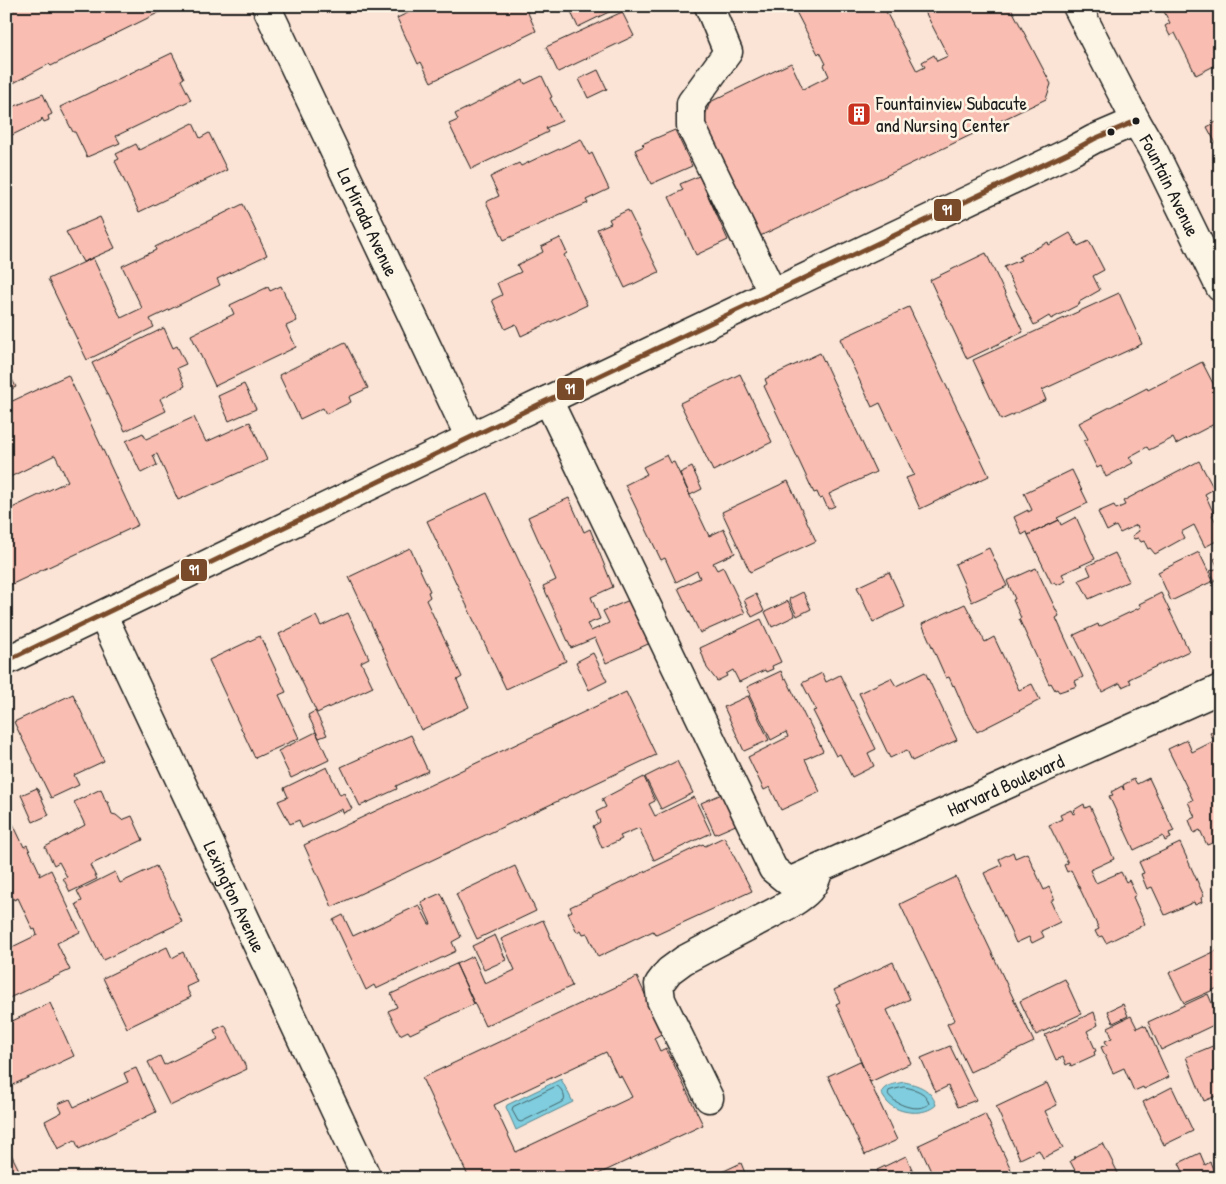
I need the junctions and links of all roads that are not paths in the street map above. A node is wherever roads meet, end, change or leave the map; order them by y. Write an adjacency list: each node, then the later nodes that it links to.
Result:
1 (266, 6): 8 (street, La Mirada Avenue)
2 (709, 6): 6 (street)
3 (1077, 6): 4 (street, Fountain Avenue)
4 (1136, 121): 5 (street, Fountain Avenue); 6 (street)
5 (1218, 280)
6 (773, 294): 7 (street)
7 (548, 400): 8 (street); 12 (street, Harvard Boulevard)
8 (470, 438): 9 (street)
9 (103, 616): 10 (street); 14 (street, Lexington Avenue)
10 (6, 661)
11 (1220, 689): 12 (street, Harvard Boulevard)
12 (818, 869): 13 (street)
13 (708, 1098)
14 (367, 1178)

